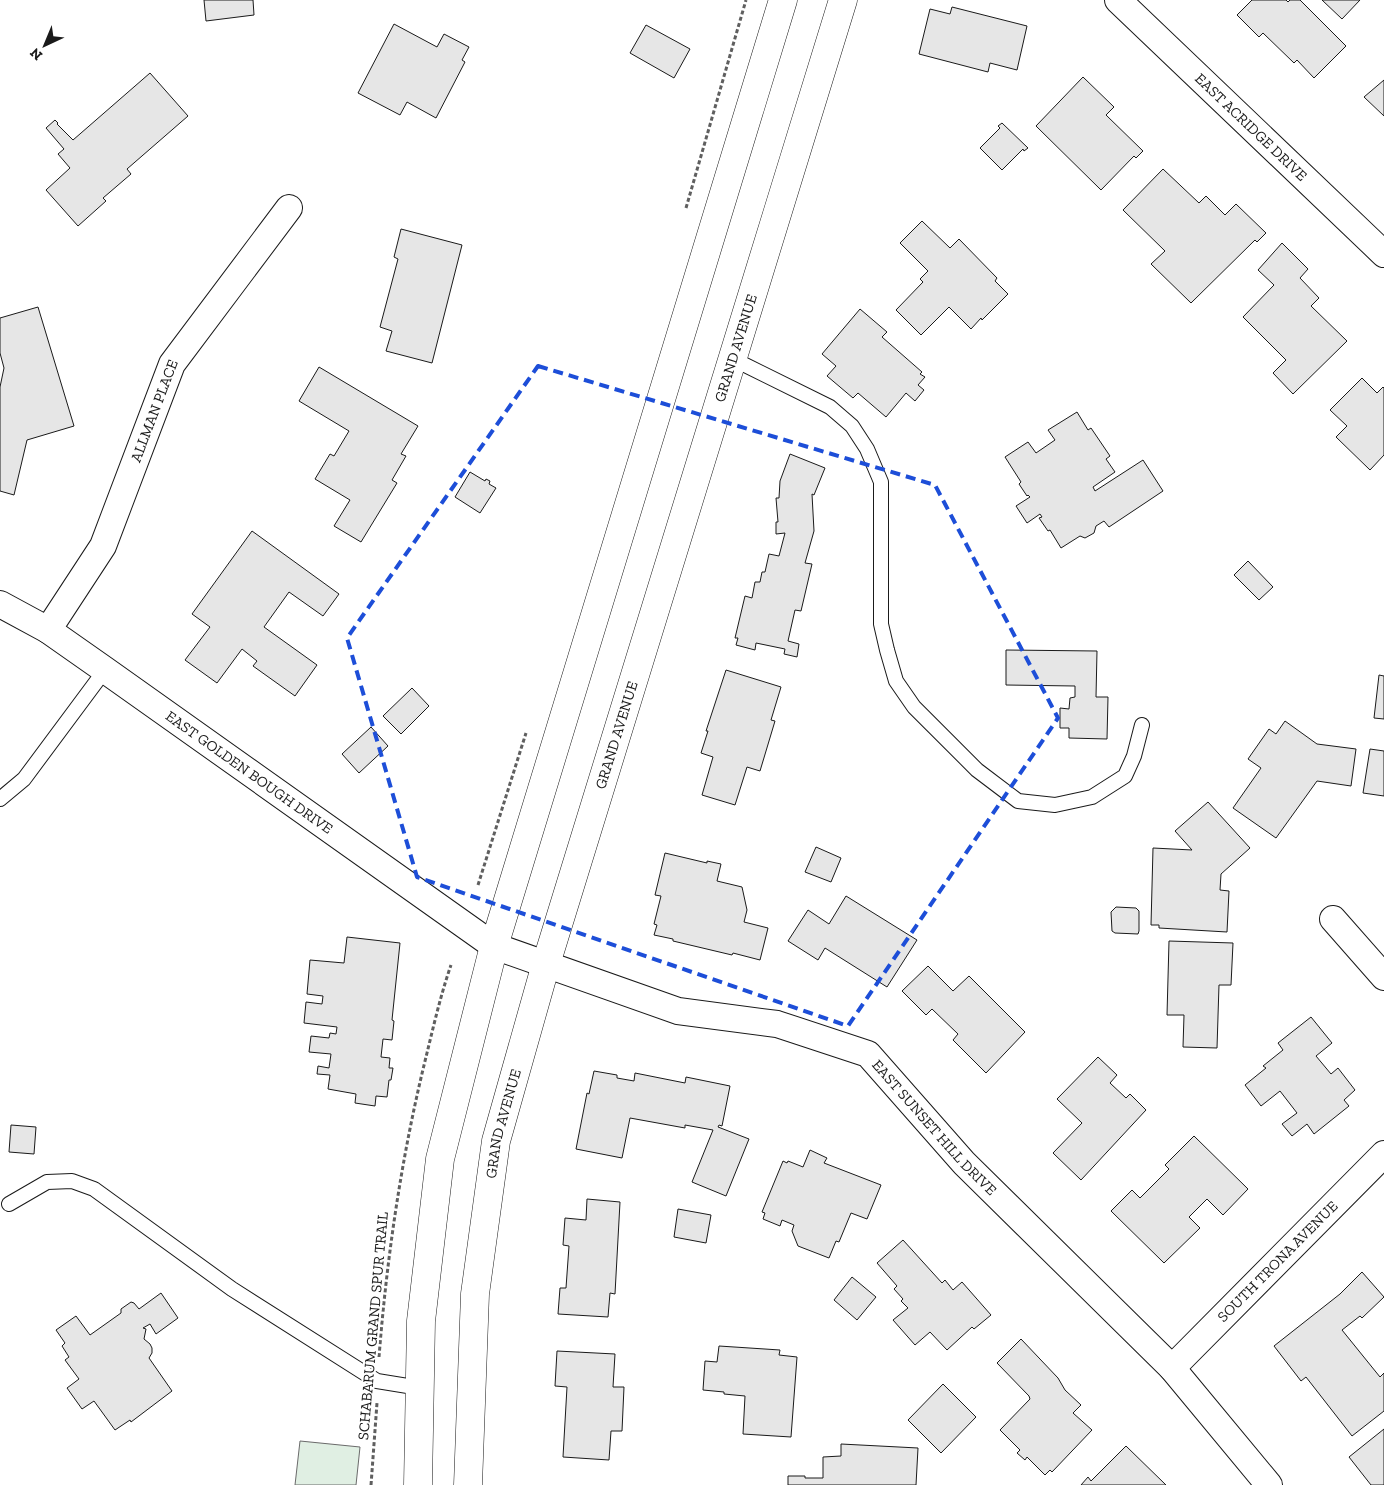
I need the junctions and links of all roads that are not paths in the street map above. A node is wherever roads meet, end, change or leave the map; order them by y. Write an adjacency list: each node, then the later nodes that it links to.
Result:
1 (782, 0): 13 (main road)
2 (843, 0): 6 (main road, GRAND AVENUE)
3 (1118, 0): 5 (street, EAST ACRIDGE DRIVE)
4 (289, 208): 8 (street, ALLMAN PLACE)
5 (1384, 254)
6 (732, 358): 10 (lane); 14 (main road, GRAND AVENUE)
7 (0, 604): 8 (street, EAST GOLDEN BOUGH DRIVE)
8 (48, 630): 9 (street, EAST GOLDEN BOUGH DRIVE)
9 (105, 670): 11 (lane); 13 (street, EAST GOLDEN BOUGH DRIVE)
10 (1142, 725)
11 (0, 799)
12 (1333, 919): 15 (street)
13 (494, 946): 14 (street, EAST SUNSET HILL DRIVE); 19 (main road)
14 (546, 964): 18 (street, EAST SUNSET HILL DRIVE); 21 (main road, GRAND AVENUE)
15 (1384, 977)
16 (1384, 1154): 18 (street, SOUTH TRONA AVENUE)
17 (9, 1204): 19 (lane)
18 (1172, 1368): 22 (street, EAST SUNSET HILL DRIVE)
19 (420, 1388): 20 (main road)
20 (423, 1484)
21 (468, 1485)
22 (1270, 1485)

